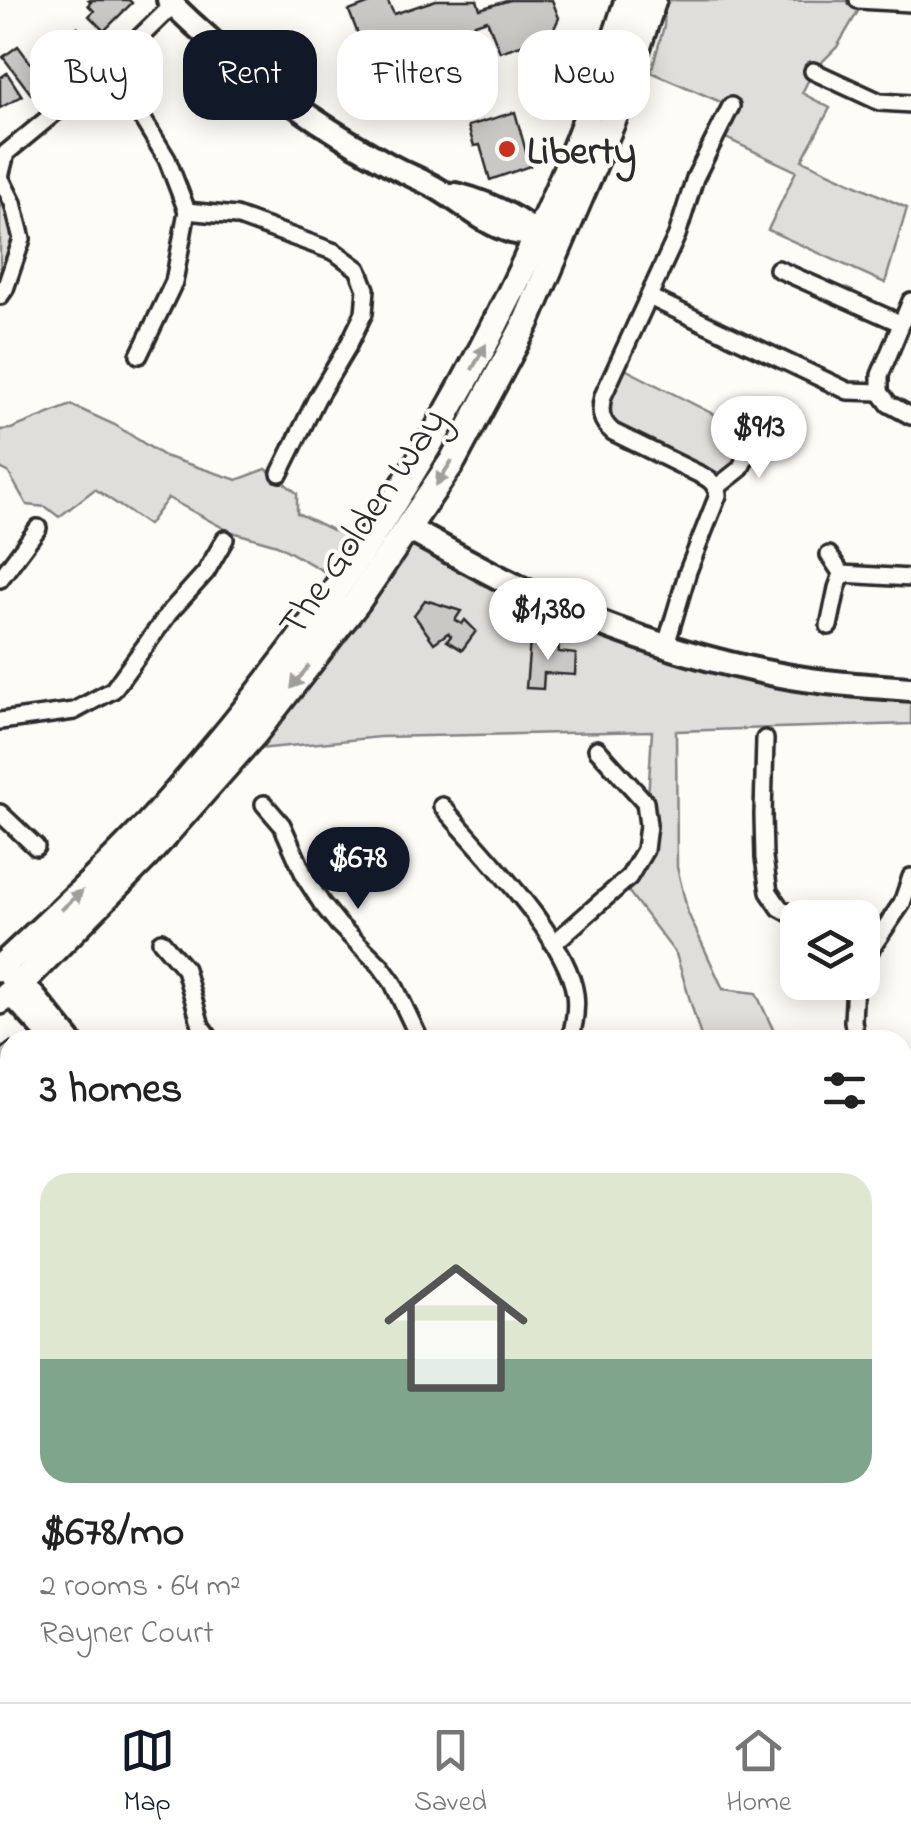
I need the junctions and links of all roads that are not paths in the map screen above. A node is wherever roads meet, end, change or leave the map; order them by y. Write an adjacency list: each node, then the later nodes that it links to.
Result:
1 (628, 0): 14 (main road, The Golden Way)
2 (653, 0): 14 (main road, The Golden Way)
3 (858, 0): 4 (street)
4 (876, 1): 6 (street)
5 (171, 3): 7 (street); 14 (street)
6 (911, 3)
7 (145, 30)
8 (813, 70): 10 (street)
9 (731, 106): 17 (street)
10 (910, 107)
11 (46, 120): 16 (street)
12 (143, 120): 13 (street)
13 (187, 211): 20 (street); 24 (street)
14 (549, 238): 26 (main road, The Golden Way, one-way to 14); 28 (main road, The Golden Way, one-way to 28)
15 (778, 269): 19 (street)
16 (0, 296)
17 (648, 298): 21 (street); 25 (street)
18 (911, 300): 19 (street)
19 (900, 324): 21 (street)
20 (139, 355)
21 (880, 392): 22 (street)
22 (911, 416)
23 (756, 436): 25 (street)
24 (280, 473)
25 (716, 488): 36 (street)
26 (399, 495): 28 (main road); 30 (main road, The Golden Way)
27 (38, 528): 34 (street)
28 (408, 528): 30 (main road); 36 (main road); 51 (main road, The Golden Way, one-way to 51)
29 (225, 539): 38 (street)
30 (372, 539): 51 (main road, The Golden Way, one-way to 30)
31 (829, 555): 32 (street)
32 (842, 574): 33 (street); 35 (street)
33 (911, 578)
34 (0, 579)
35 (829, 626)
36 (666, 645): 37 (main road)
37 (911, 690)
38 (0, 722)
39 (765, 739): 47 (street)
40 (597, 749): 50 (street)
41 (264, 804): 56 (street)
42 (442, 806): 50 (street)
43 (0, 813): 44 (street)
44 (36, 847)
45 (911, 877): 46 (street)
46 (906, 906): 48 (street)
47 (780, 908)
48 (880, 938)
49 (161, 941): 55 (street)
50 (553, 944): 57 (street)
51 (5, 981): 53 (street); 54 (street)
52 (855, 1000): 58 (street)
53 (43, 1030)
54 (62, 1030)
55 (205, 1030)
56 (415, 1030)
57 (572, 1030)
58 (854, 1030)

